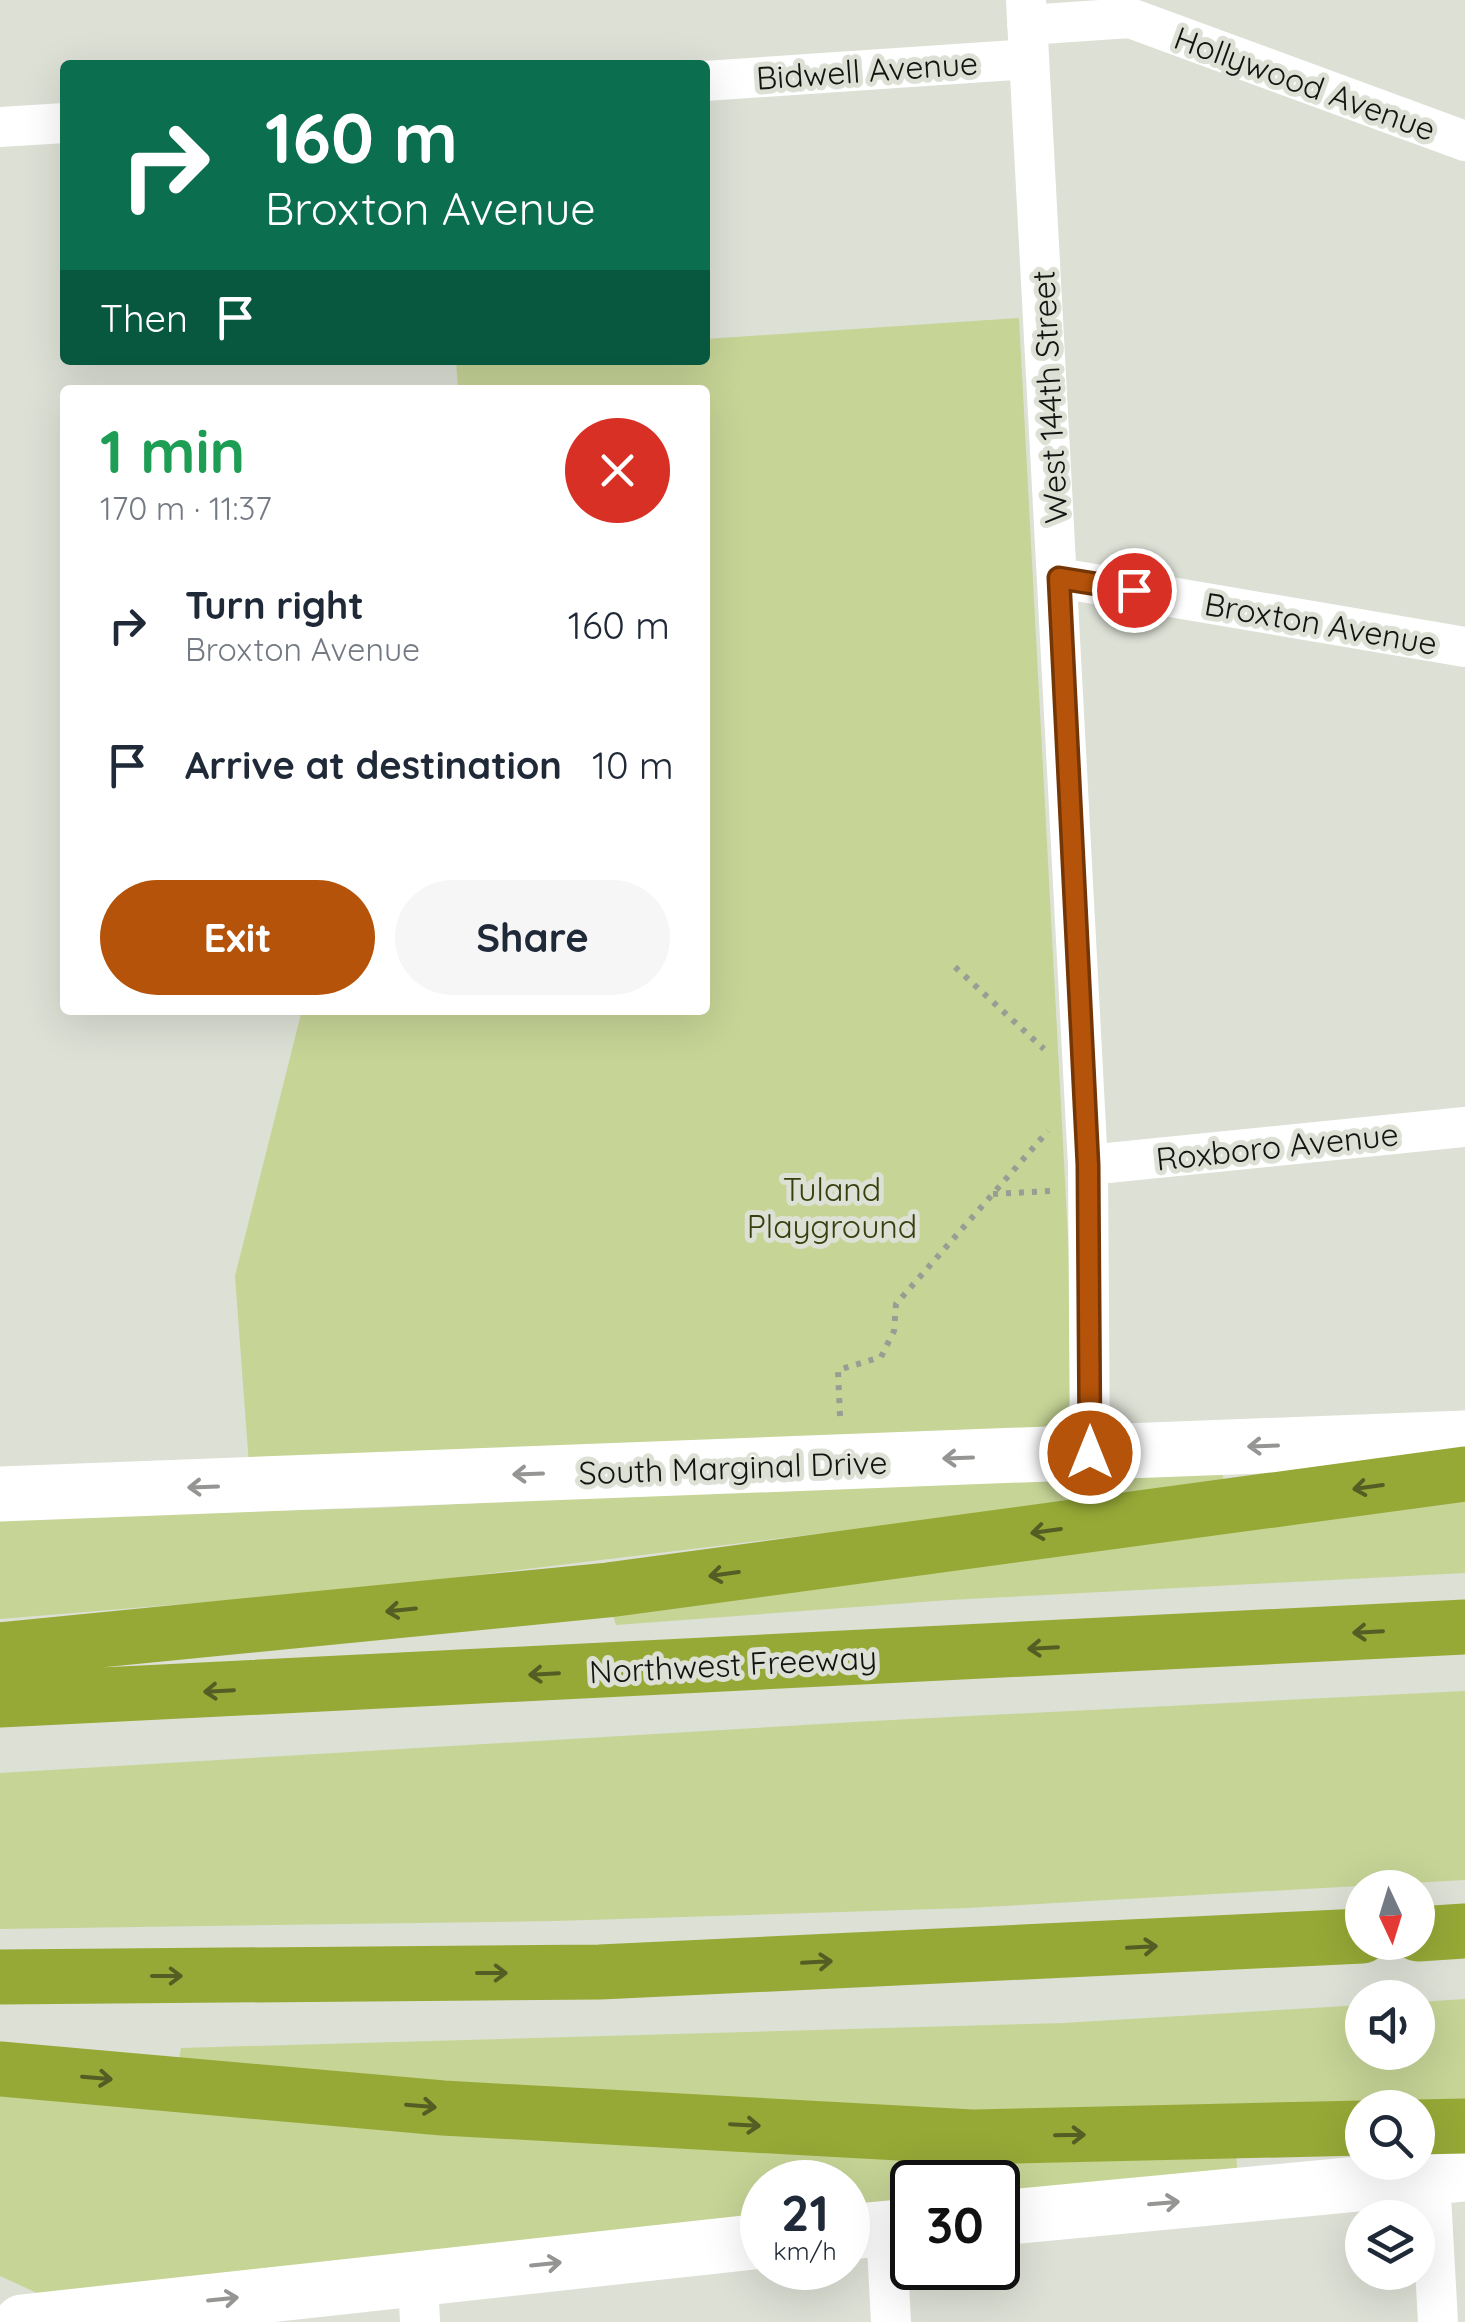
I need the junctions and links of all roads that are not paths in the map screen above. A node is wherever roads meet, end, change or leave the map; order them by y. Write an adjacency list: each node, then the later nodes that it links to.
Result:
1 (1027, 28): 2 (street, Bidwell Avenue); 5 (street, Hollywood Avenue); 6 (street, West 144th Street)
2 (710, 80)
3 (60, 123): 4 (street)
4 (0, 127)
5 (1465, 141)
6 (1059, 578): 7 (street, Broxton Avenue); 9 (street, West 144th Street)
7 (1465, 647)
8 (1465, 1127): 9 (street, Roxboro Avenue)
9 (1088, 1165): 11 (street, West 144th Street)
10 (1465, 1438): 11 (main road, South Marginal Drive, one-way to 11)
11 (1090, 1453): 13 (main road, South Marginal Drive, one-way to 13)
12 (1465, 1474): 15 (highway, one-way to 15)
13 (0, 1494)
14 (1465, 1627): 16 (highway, Northwest Freeway, one-way to 16)
15 (0, 1650)
16 (0, 1700)
17 (1465, 1932): 18 (highway)
18 (1435, 1933)
19 (1345, 1937): 20 (highway, one-way to 19)
20 (0, 1977)
21 (0, 2069): 23 (highway, one-way to 23)
22 (1465, 2126): 24 (highway)
23 (1345, 2128)
24 (1438, 2160): 25 (main road, one-way to 24); 31 (street)
25 (1020, 2215)
26 (882, 2229): 30 (street)
27 (740, 2246): 28 (main road, one-way to 27)
28 (419, 2300): 29 (main road, one-way to 28)
29 (22, 2322)
30 (892, 2322)
31 (1438, 2322)

